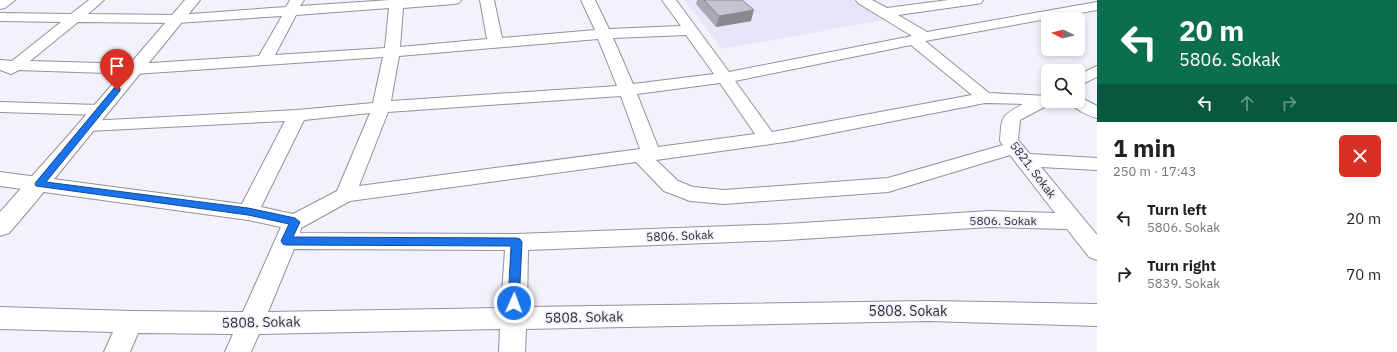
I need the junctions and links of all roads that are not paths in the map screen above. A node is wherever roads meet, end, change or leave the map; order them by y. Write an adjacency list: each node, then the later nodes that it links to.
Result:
1 (8, 0): 11 (street)
2 (97, 0): 16 (street)
3 (193, 0): 17 (street)
4 (454, 0): 10 (street)
5 (487, 0): 21 (street)
6 (588, 0): 19 (street)
7 (669, 0): 18 (street)
8 (863, 0): 14 (street)
9 (976, 0): 14 (street)
10 (397, 2): 12 (street); 22 (street)
11 (0, 5)
12 (295, 5): 17 (street); 23 (street)
13 (1097, 6): 20 (street)
14 (884, 13): 20 (street)
15 (0, 17): 16 (street)
16 (73, 18): 17 (street); 24 (street)
17 (177, 19): 25 (street)
18 (691, 30): 19 (street); 29 (street)
19 (605, 34): 21 (street); 30 (street)
20 (919, 39): 29 (street); 31 (street)
21 (495, 42): 22 (street)
22 (392, 52): 23 (street); 35 (street)
23 (265, 60): 25 (street)
24 (7, 65): 25 (street); 27 (street)
25 (135, 69): 39 (street)
26 (1097, 71): 28 (street)
27 (0, 77)
28 (1085, 77)
29 (724, 78): 30 (street); 40 (street)
30 (628, 90): 35 (street); 42 (street)
31 (985, 98): 32 (street); 40 (street)
32 (1041, 99)
33 (1041, 102): 41 (street, 5821. Sokak)
34 (1085, 106): 37 (street)
35 (381, 107): 38 (street); 46 (street)
36 (0, 108): 39 (street)
37 (1097, 113)
38 (297, 115): 39 (street); 47 (street)
39 (94, 118): 45 (street)
40 (768, 138): 42 (street)
41 (1018, 154): 42 (street); 43 (street); 48 (street, 5821. Sokak)
42 (647, 155): 46 (street)
43 (1097, 164)
44 (0, 180): 45 (street, 5806. Sokak)
45 (40, 184): 47 (street, 5806. Sokak); 49 (street)
46 (345, 195): 50 (street)
47 (248, 212): 50 (street, 5806. Sokak)
48 (1073, 221): 51 (street, 5806. Sokak); 52 (street, 5821. Sokak)
49 (0, 227)
50 (290, 231): 51 (street, 5806. Sokak); 57 (street)
51 (516, 242): 55 (street)
52 (1095, 246)
53 (1097, 315): 55 (street, 5808. Sokak)
54 (0, 318): 56 (street, 5808. Sokak)
55 (513, 318): 57 (street, 5808. Sokak); 60 (street)
56 (130, 322): 57 (street, 5808. Sokak); 58 (street)
57 (252, 323): 59 (street)
58 (117, 352)
59 (238, 352)
60 (512, 352)

